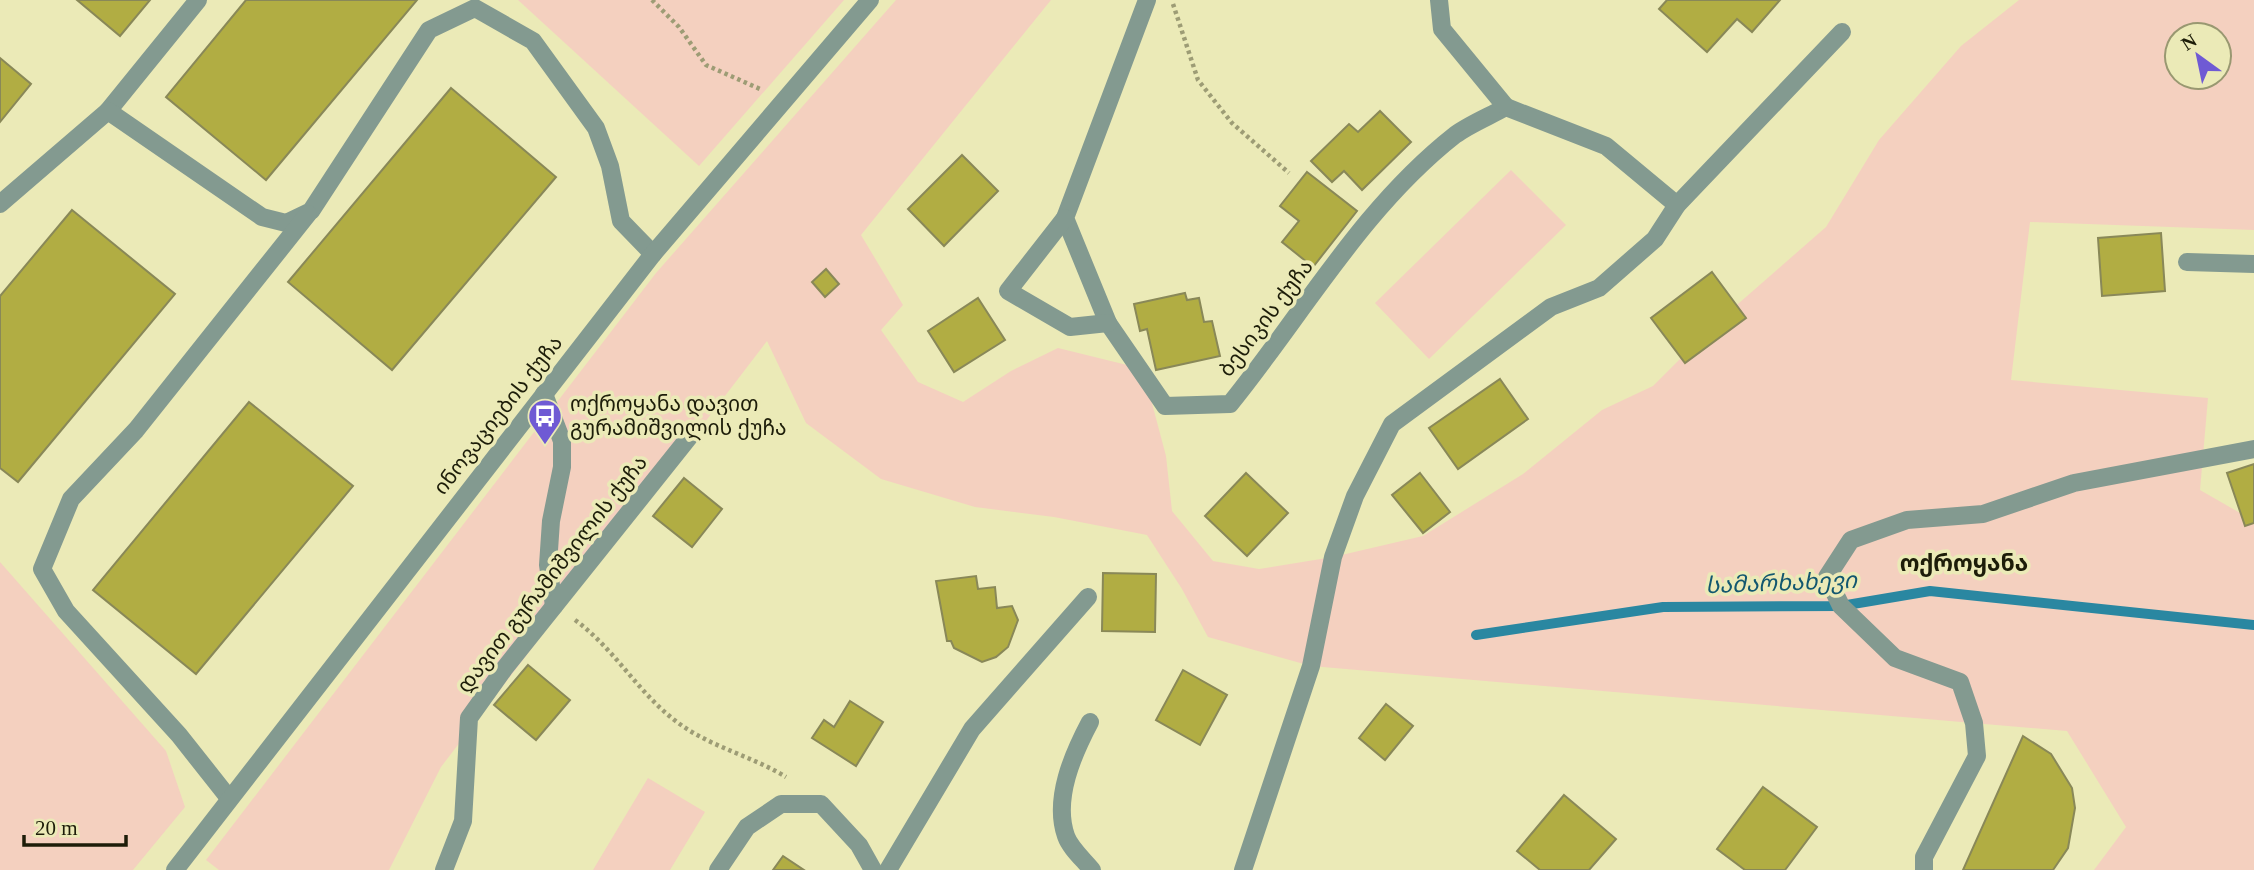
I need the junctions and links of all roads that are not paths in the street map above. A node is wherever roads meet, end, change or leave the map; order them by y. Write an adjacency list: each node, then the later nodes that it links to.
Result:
1 (198, 0): 7 (street)
2 (870, 0): 12 (street, ინოვაციების ქუჩა)
3 (1147, 0): 11 (street)
4 (1439, 0): 6 (street)
5 (1842, 32): 9 (street)
6 (1506, 107): 9 (street); 15 (street, ბესიკის ქუჩა)
7 (108, 111): 8 (street); 10 (street)
8 (0, 204)
9 (1677, 205): 29 (street)
10 (311, 211): 12 (street); 22 (street)
11 (1065, 218): 15 (street, ბესიკის ქუჩა); 15 (street)
12 (653, 254): 16 (street, ინოვაციების ქუჩა)
13 (2188, 262): 14 (street)
14 (2254, 264)
15 (1108, 323)
16 (544, 394): 20 (street); 22 (street, ინოვაციების ქუჩა)
17 (690, 436): 20 (street, დავით გურამიშვილის ქუჩა)
18 (2254, 449): 30 (street)
19 (1088, 597): 27 (street)
20 (554, 606): 24 (street, დავით გურამიშვილის ქუჩა)
21 (1090, 722): 28 (street)
22 (228, 797): 23 (street, ინოვაციების ქუჩა)
23 (175, 870)
24 (444, 870)
25 (718, 870): 26 (street)
26 (873, 870)
27 (888, 870)
28 (1092, 870)
29 (1243, 870)
30 (1924, 870)

